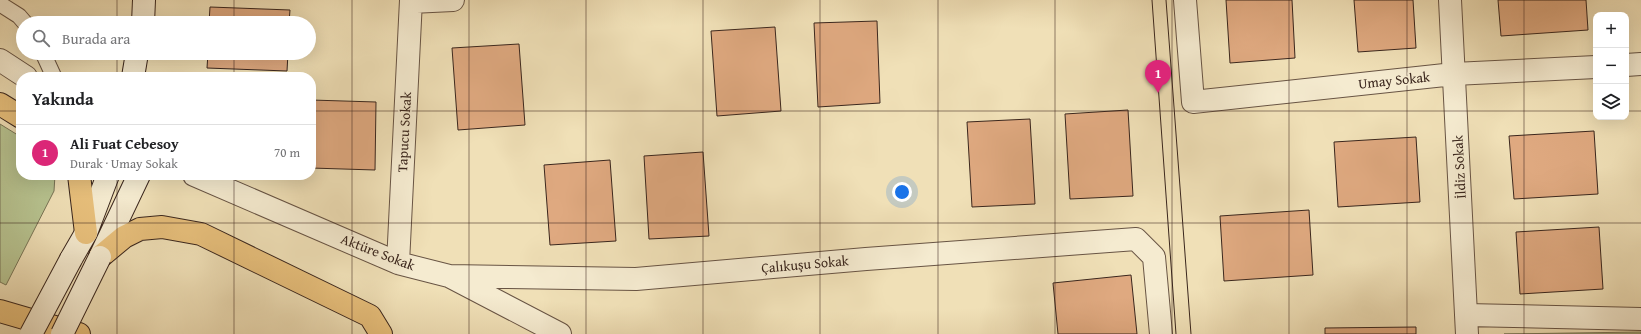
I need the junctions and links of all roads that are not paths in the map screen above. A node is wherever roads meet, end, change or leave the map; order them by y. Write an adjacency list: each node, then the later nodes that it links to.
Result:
1 (144, 0): 8 (street)
2 (453, 0): 5 (street)
3 (1185, 0): 18 (street, Umay Sokak)
4 (1450, 0): 18 (street, İldiz Sokak)
5 (411, 1): 27 (street, Tapucu Sokak)
6 (0, 4): 7 (lane)
7 (19, 16)
8 (143, 16)
9 (0, 60): 15 (street)
10 (46, 60): 16 (lane)
11 (137, 60): 17 (street)
12 (1641, 64): 13 (street)
13 (1629, 65)
14 (1593, 67): 18 (street, Umay Sokak)
15 (18, 72)
16 (52, 72)
17 (134, 72)
18 (1454, 74): 32 (street, İldiz Sokak)
19 (0, 104): 20 (highway)
20 (16, 114)
21 (80, 180): 25 (highway)
22 (106, 180): 25 (street)
23 (137, 180): 26 (street)
24 (206, 180): 27 (street, Aktüre Sokak)
25 (86, 233): 33 (street, bridge)
26 (100, 257): 35 (street, bridge); 37 (highway)
27 (398, 263): 28 (street, Aktüre Sokak)
28 (449, 276): 38 (street, Aktüre Sokak); 39 (street, Çalıkuşu Sokak)
29 (0, 311): 36 (highway)
30 (0, 314): 34 (highway)
31 (1641, 319): 32 (street)
32 (1467, 325)
33 (31, 334)
34 (34, 334)
35 (62, 334)
36 (79, 334)
37 (381, 334)
38 (560, 334)
39 (1161, 334)

